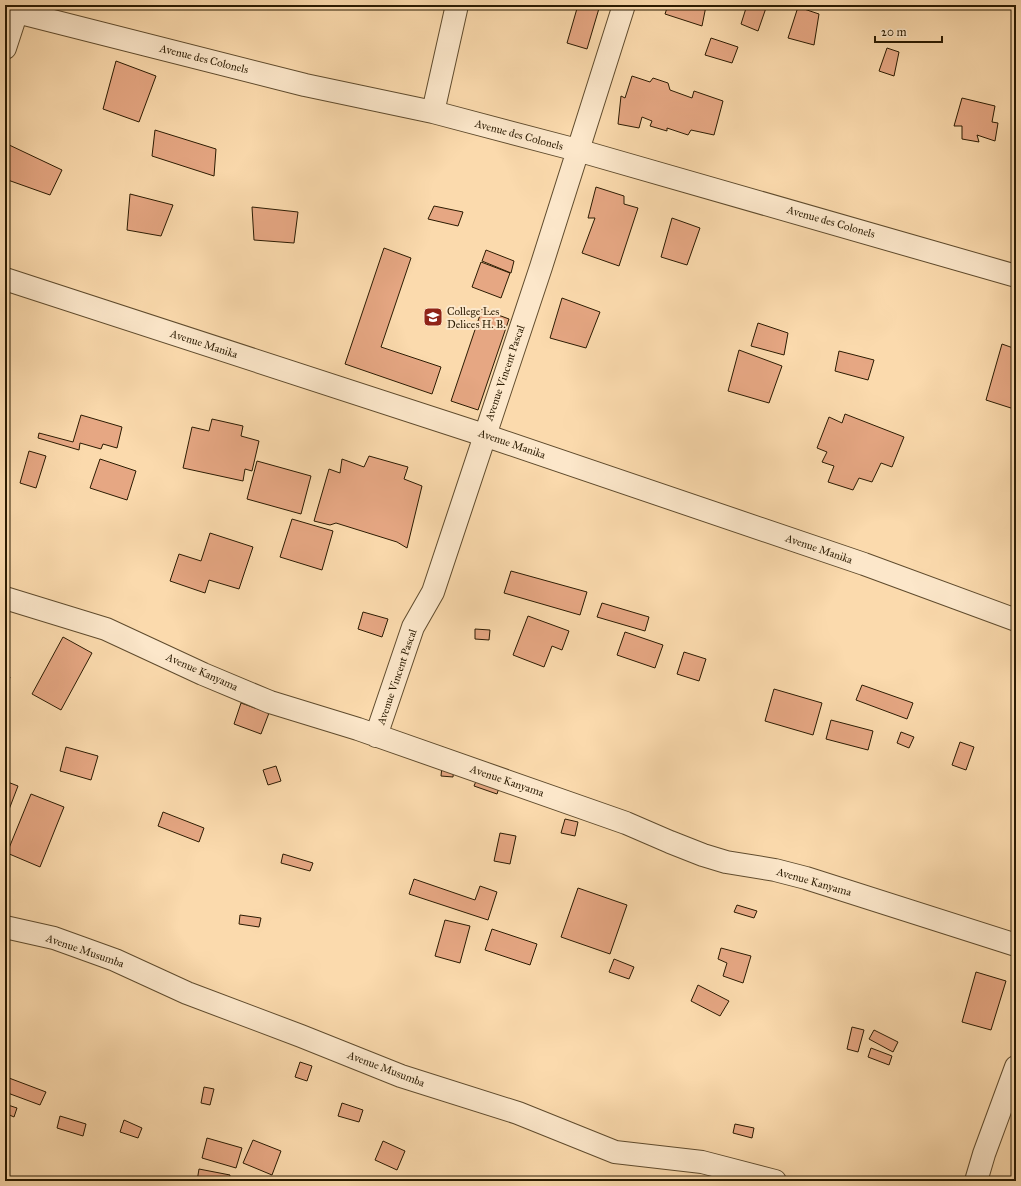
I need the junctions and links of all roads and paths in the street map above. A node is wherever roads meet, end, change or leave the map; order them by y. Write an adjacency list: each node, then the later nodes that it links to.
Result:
1 (457, 5): 5 (street)
2 (624, 5): 6 (street, Avenue Vincent Pascal)
3 (18, 9): 4 (street); 5 (street, Avenue des Colonels)
4 (5, 48)
5 (433, 112): 6 (street, Avenue des Colonels)
6 (577, 150): 7 (street, Avenue des Colonels); 9 (street, Avenue Vincent Pascal)
7 (1016, 276)
8 (5, 279): 9 (street, Avenue Manika)
9 (484, 435): 11 (street, Avenue Manika); 12 (street, Avenue Vincent Pascal)
10 (5, 598): 12 (street, Avenue Kanyama)
11 (1016, 620)
12 (376, 736): 14 (street, Avenue Kanyama)
13 (5, 927): 16 (street, Avenue Musumba)
14 (1016, 945)
15 (1016, 1067): 17 (street)
16 (775, 1181)
17 (976, 1181)

